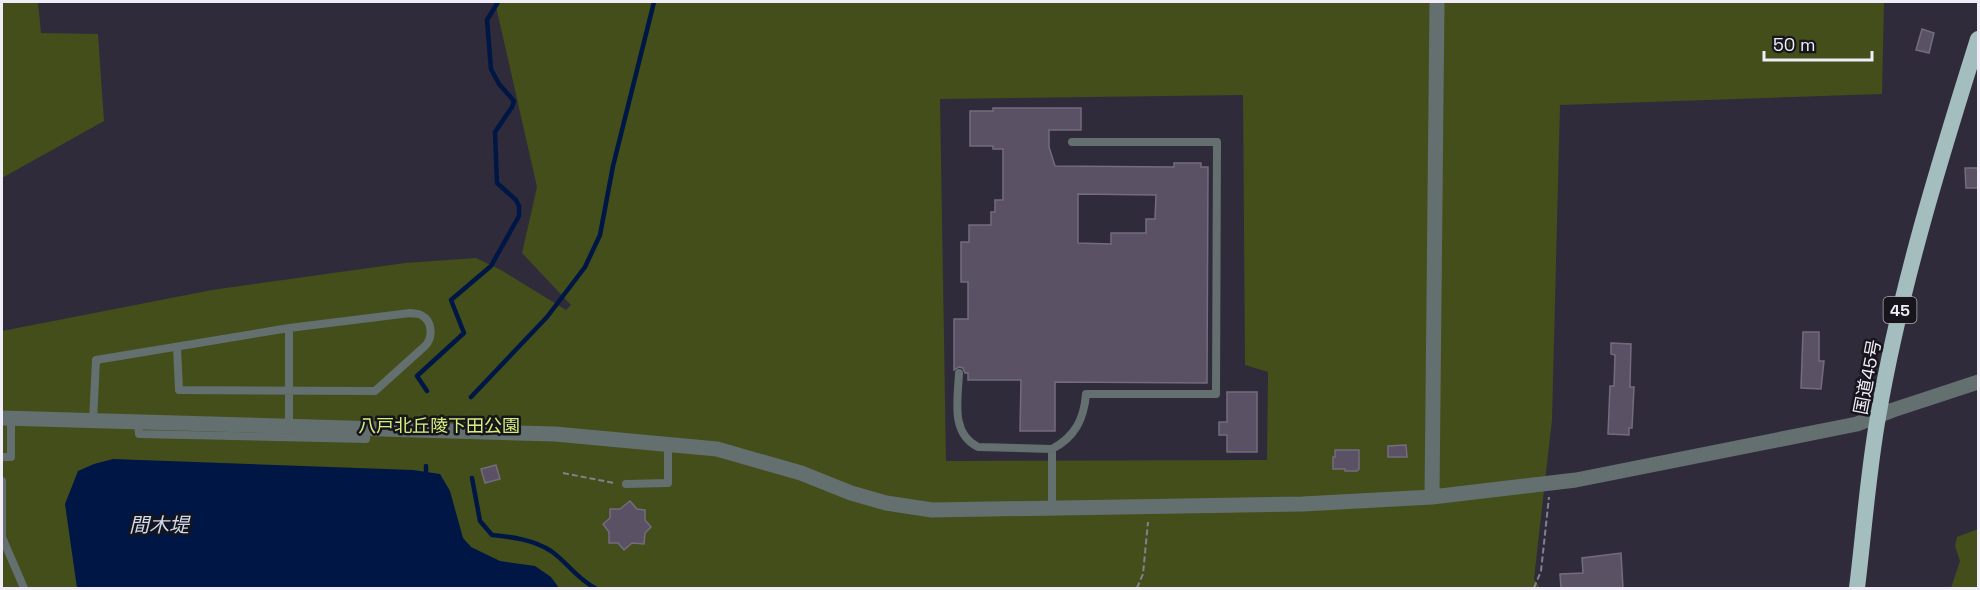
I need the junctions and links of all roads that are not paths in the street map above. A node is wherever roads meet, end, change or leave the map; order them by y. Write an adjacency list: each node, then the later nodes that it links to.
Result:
1 (1437, 2): 20 (street)
2 (1978, 39): 9 (highway, 国道45号 / 45)
3 (1072, 142): 16 (lane)
4 (289, 328): 5 (lane); 8 (lane); 8 (lane)
5 (177, 347): 8 (lane); 11 (lane)
6 (959, 373): 16 (lane)
7 (1978, 382): 9 (street)
8 (289, 390): 13 (lane)
9 (1878, 416): 20 (street); 24 (highway, 国道45号 / 45)
10 (6, 418): 11 (street); 17 (lane)
11 (93, 421): 12 (street)
12 (138, 422): 13 (street); 14 (lane)
13 (289, 427): 14 (street)
14 (366, 429): 15 (street)
15 (668, 444): 19 (lane); 21 (street)
16 (1052, 449): 21 (lane)
17 (2, 457)
18 (2, 481): 22 (lane)
19 (626, 484)
20 (1432, 497): 21 (street)
21 (1052, 508)
22 (2, 538): 23 (lane)
23 (24, 588)
24 (1857, 588)

